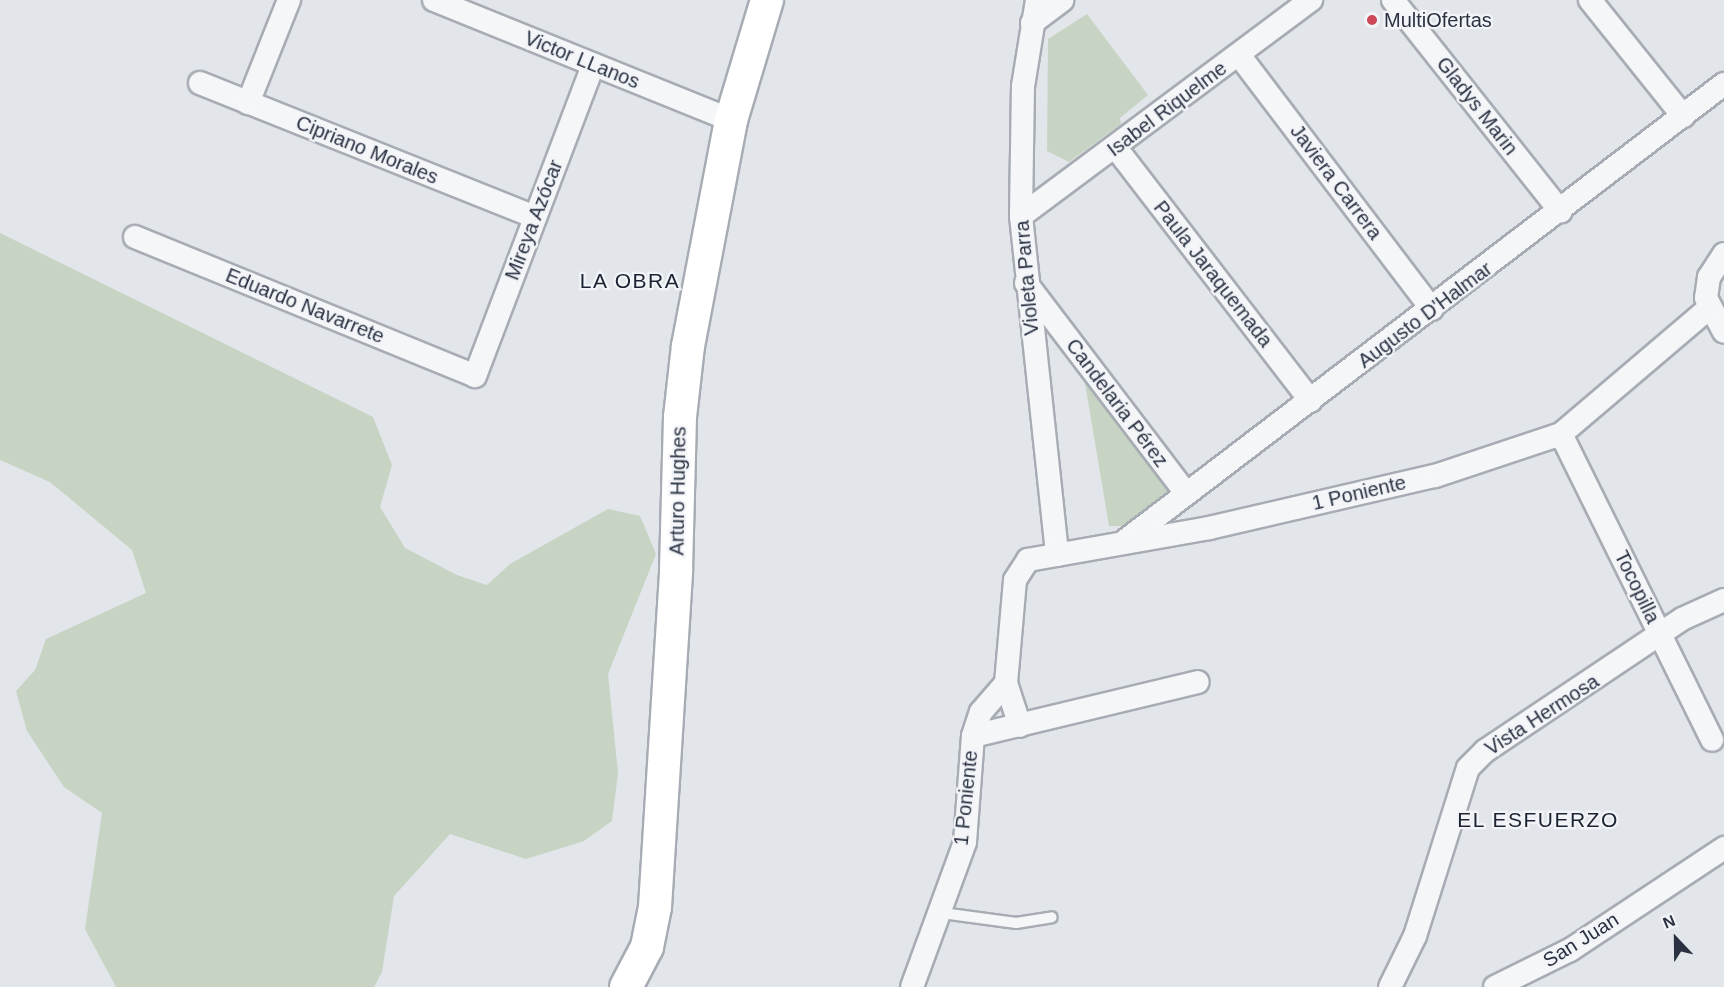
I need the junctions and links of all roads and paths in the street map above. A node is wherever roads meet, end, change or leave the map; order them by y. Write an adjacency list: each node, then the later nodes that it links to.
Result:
1 (289, 0): 14 (street)
2 (434, 0): 11 (street, Victor LLanos)
3 (767, 0): 16 (street, Arturo Hughes)
4 (1037, 0): 9 (street, Violeta Parra)
5 (1062, 0): 9 (street)
6 (1311, 0): 10 (street, Isabel Riquelme)
7 (1394, 0): 18 (street, Gladys Marin)
8 (1590, 0): 15 (street)
9 (1032, 23): 19 (street, Violeta Parra)
10 (1239, 55): 17 (street, Isabel Riquelme); 24 (street, Javiera Carrera)
11 (593, 64): 16 (street, Victor LLanos); 20 (street, Mireya Azócar)
12 (200, 83): 14 (street, Cipriano Morales)
13 (1724, 84): 15 (street, Augusto D'Halmar)
14 (248, 103): 20 (street, Cipriano Morales)
15 (1683, 116): 18 (street, Augusto D'Halmar)
16 (731, 120): 43 (street, Arturo Hughes)
17 (1116, 148): 19 (street, Isabel Riquelme); 28 (street, Paula Jaraquemada)
18 (1561, 212): 24 (street, Augusto D'Halmar)
19 (1021, 216): 23 (street, Violeta Parra)
20 (535, 217): 27 (street, Mireya Azócar)
21 (135, 237): 27 (street, Eduardo Navarrete)
22 (1724, 254): 25 (street)
23 (1025, 282): 30 (street, Candelaria Pérez); 32 (street, Violeta Parra)
24 (1432, 309): 28 (street, Augusto D'Halmar)
25 (1708, 309): 26 (street); 29 (street, 1 Poniente)
26 (1724, 332)
27 (475, 376)
28 (1311, 401): 30 (street, Augusto D'Halmar)
29 (1561, 434): 31 (street, 1 Poniente); 34 (street, Tocopilla)
30 (1187, 494): 31 (street, Augusto D'Halmar)
31 (1124, 542): 32 (street, 1 Poniente)
32 (1057, 555): 36 (street, 1 Poniente)
33 (1724, 600): 34 (street, Vista Hermosa)
34 (1661, 636): 39 (street, Tocopilla); 45 (street, Vista Hermosa)
35 (1198, 682): 37 (street)
36 (1006, 683): 37 (street, 1 Poniente); 38 (street, 1 Poniente)
37 (1020, 726): 38 (street)
38 (973, 736): 41 (street, 1 Poniente)
39 (1712, 740)
40 (1724, 848): 46 (street, San Juan)
41 (942, 913): 42 (lane); 44 (street, 1 Poniente)
42 (1052, 917)
43 (627, 986)
44 (912, 987)
45 (1390, 987)
46 (1495, 987)

